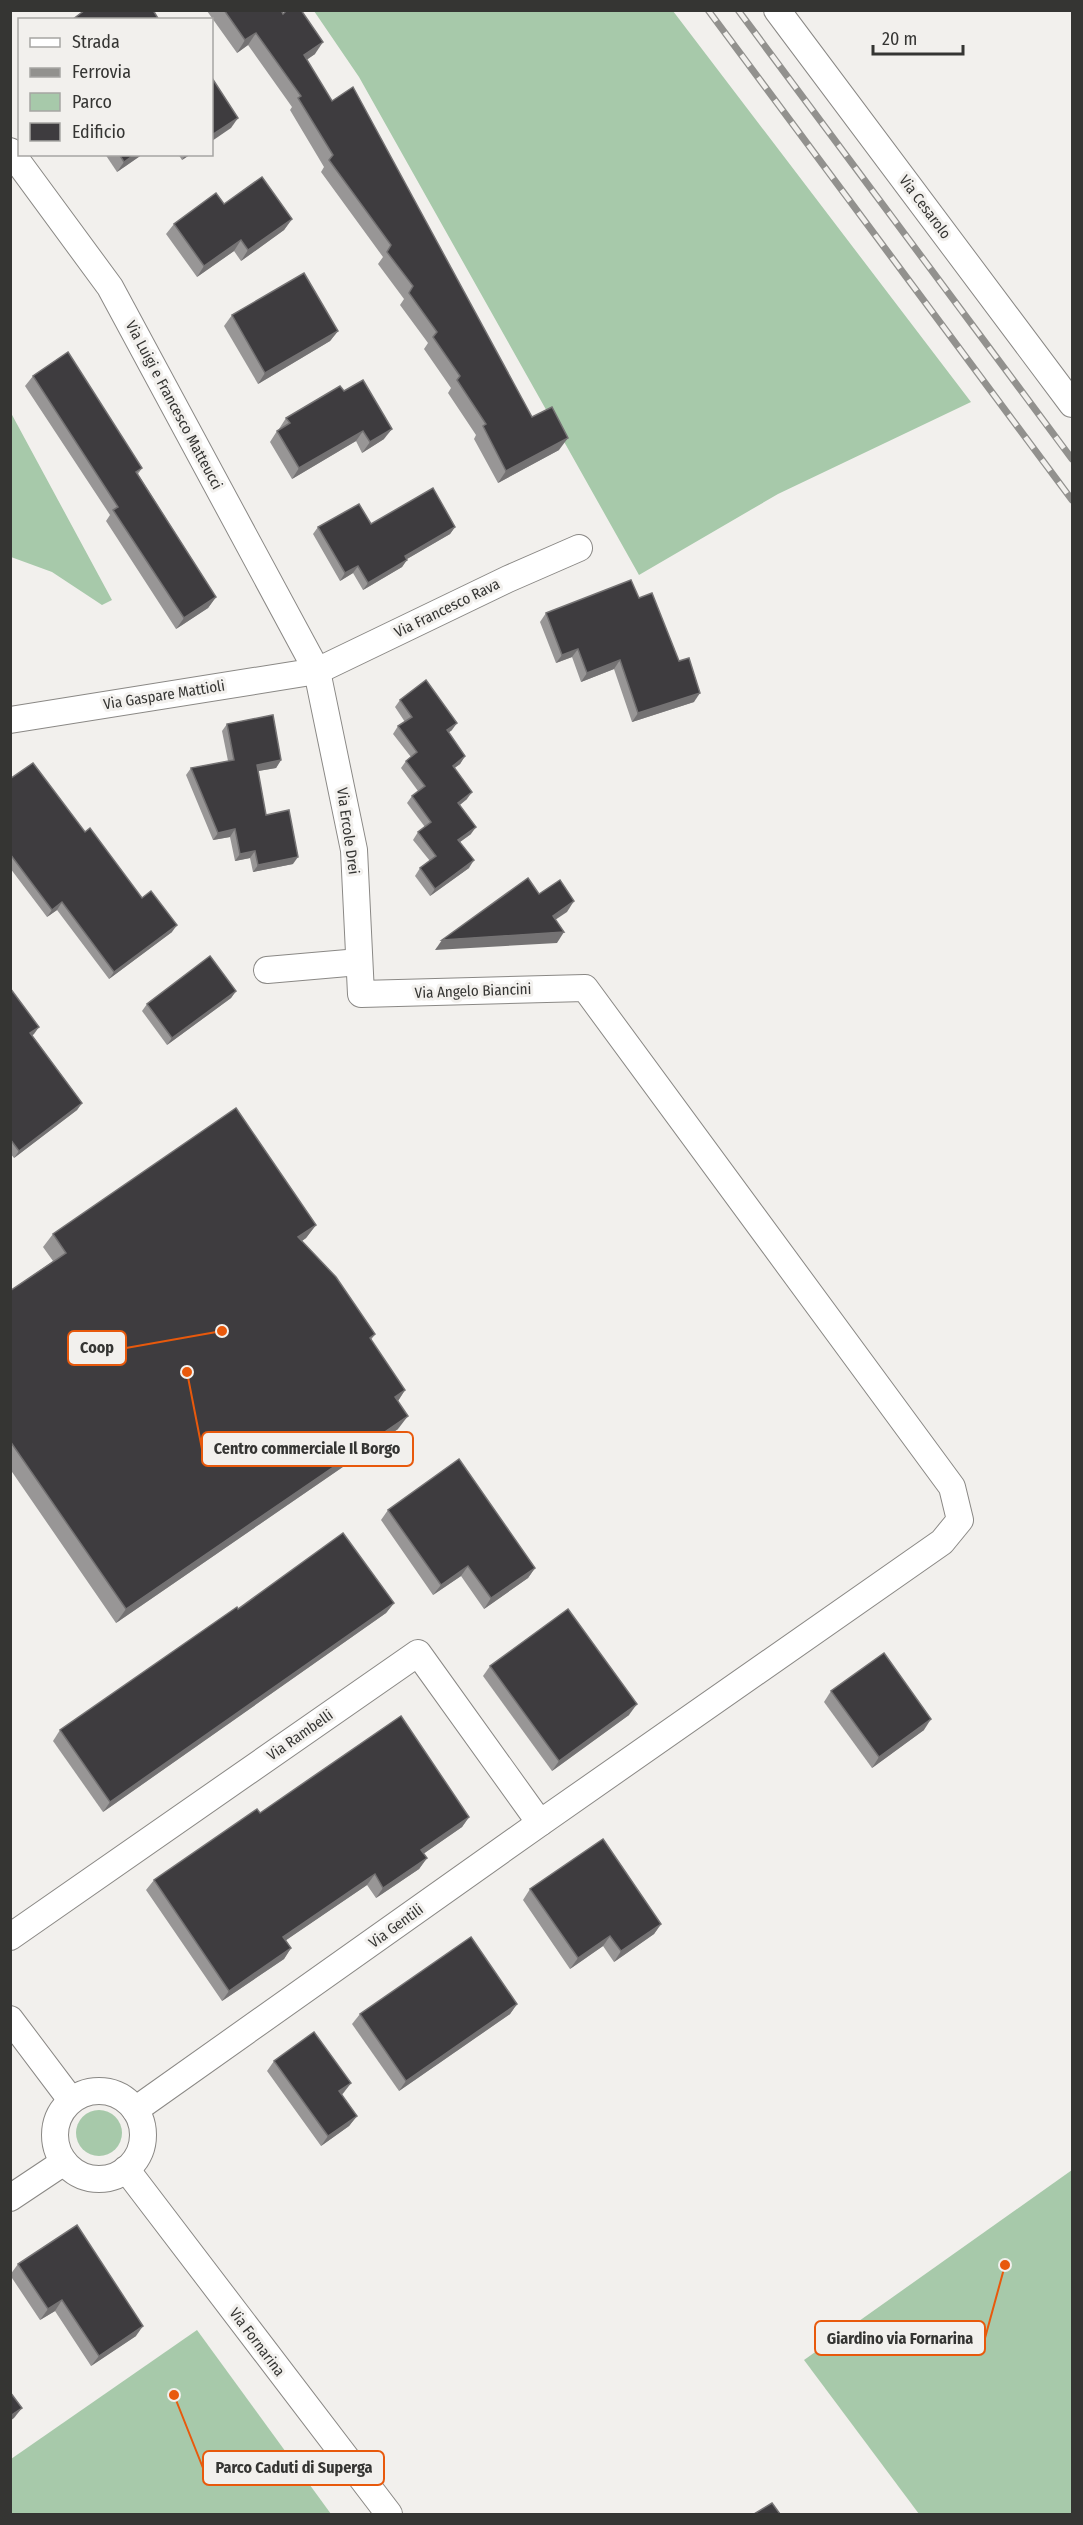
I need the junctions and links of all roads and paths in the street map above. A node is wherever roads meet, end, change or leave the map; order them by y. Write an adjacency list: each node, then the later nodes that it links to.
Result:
1 (777, 10): 3 (street, Via Cesarolo)
2 (10, 151): 5 (street, Via Luigi e Francesco Matteucci)
3 (1072, 404)
4 (579, 548): 5 (street, Via Francesco Rava)
5 (317, 670): 6 (street, Via Gaspare Mattioli); 7 (street, Via Ercole Drei)
6 (10, 720)
7 (359, 962): 8 (street); 10 (street, Via Ercole Drei)
8 (267, 970)
9 (585, 988): 10 (street, Via Angelo Biancini); 11 (street, Via Gentili)
10 (361, 994)
11 (540, 1823): 12 (street, Via Rambelli); 15 (street, Via Gentili)
12 (10, 1936)
13 (10, 2019): 14 (street)
14 (71, 2100): 15 (street); 16 (street)
15 (135, 2110): 17 (street)
16 (64, 2162): 17 (street); 18 (street)
17 (126, 2169): 19 (street, Via Fornarina)
18 (10, 2199)
19 (389, 2514)

